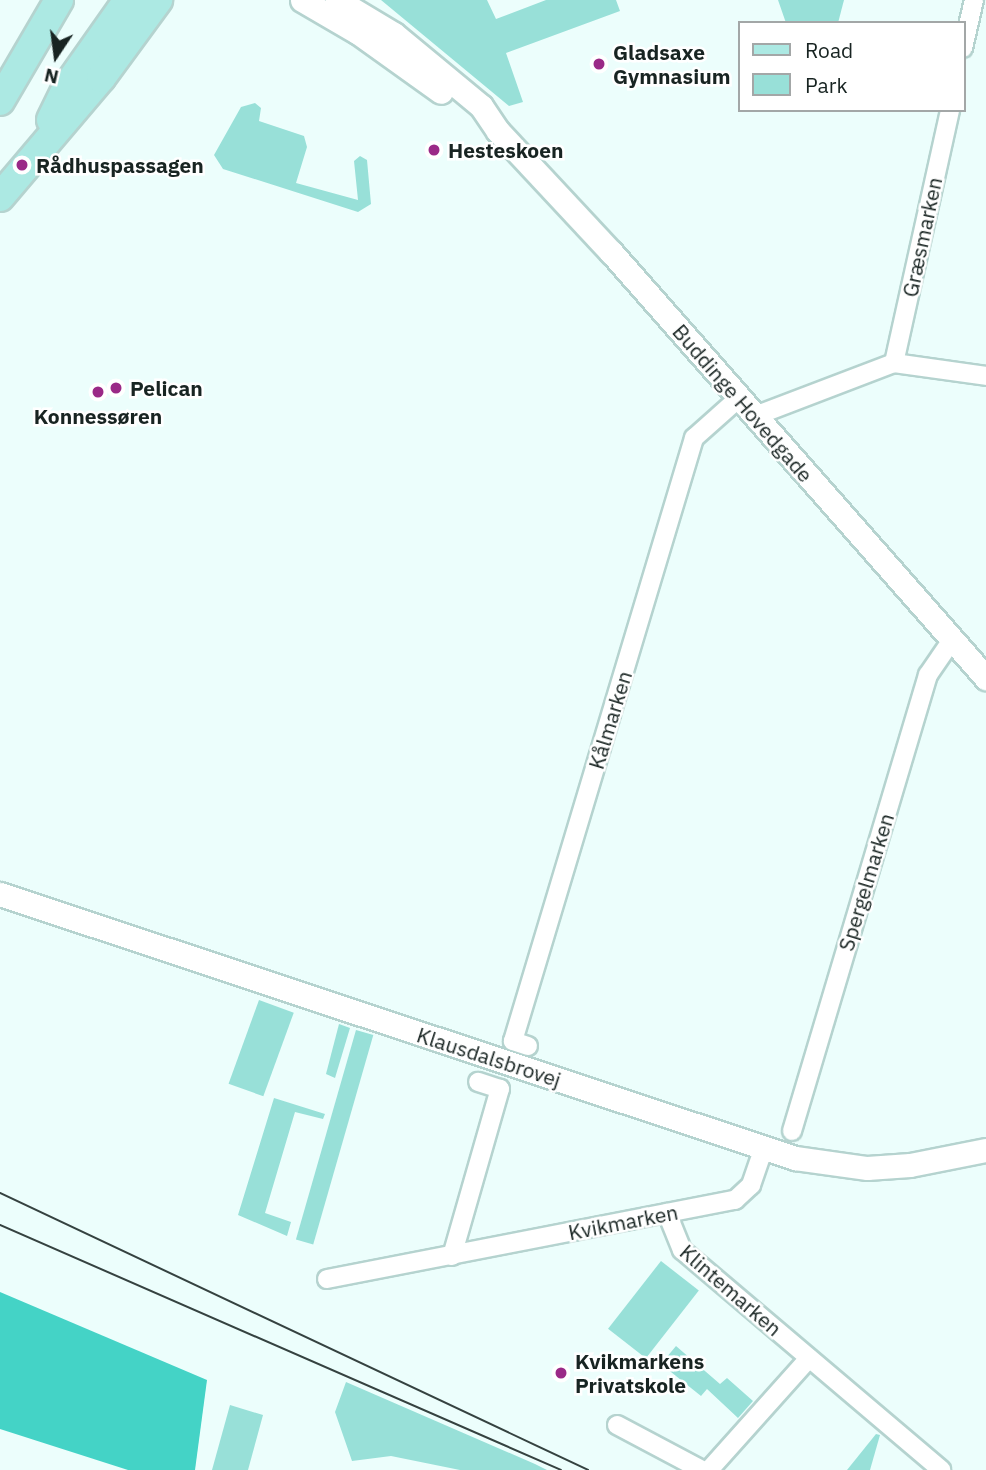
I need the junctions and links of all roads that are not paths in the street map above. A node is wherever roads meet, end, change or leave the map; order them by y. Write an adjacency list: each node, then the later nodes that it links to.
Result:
1 (59, 0): 8 (main road)
2 (128, 0): 11 (main road)
3 (158, 0): 11 (main road)
4 (302, 0): 10 (street, Buddinge Hovedgade)
5 (974, 0): 7 (street)
6 (337, 1): 10 (street, Buddinge Hovedgade)
7 (965, 39)
8 (0, 101)
9 (950, 112): 13 (street, Græsmarken)
10 (498, 131): 15 (street, Buddinge Hovedgade)
11 (36, 151): 12 (main road)
12 (0, 197)
13 (894, 363): 14 (street); 16 (street)
14 (986, 376)
15 (738, 399): 16 (street, Buddinge Hovedgade); 20 (street, Kålmarken)
16 (755, 416): 17 (street, Buddinge Hovedgade)
17 (952, 639): 18 (street, Buddinge Hovedgade); 22 (street, Spergelmarken)
18 (986, 678)
19 (0, 894): 23 (street, Klausdalsbrovej)
20 (528, 1046)
21 (478, 1082): 26 (street)
22 (792, 1131)
23 (763, 1150): 24 (street, Klausdalsbrovej); 25 (street, Kvikmarken)
24 (986, 1150)
25 (667, 1213): 26 (street, Kvikmarken); 28 (street, Klintemarken)
26 (452, 1256): 27 (street, Kvikmarken)
27 (327, 1279)
28 (809, 1358): 31 (street); 32 (street, Klintemarken)
29 (617, 1425): 30 (street)
30 (702, 1470)
31 (709, 1470)
32 (941, 1470)

